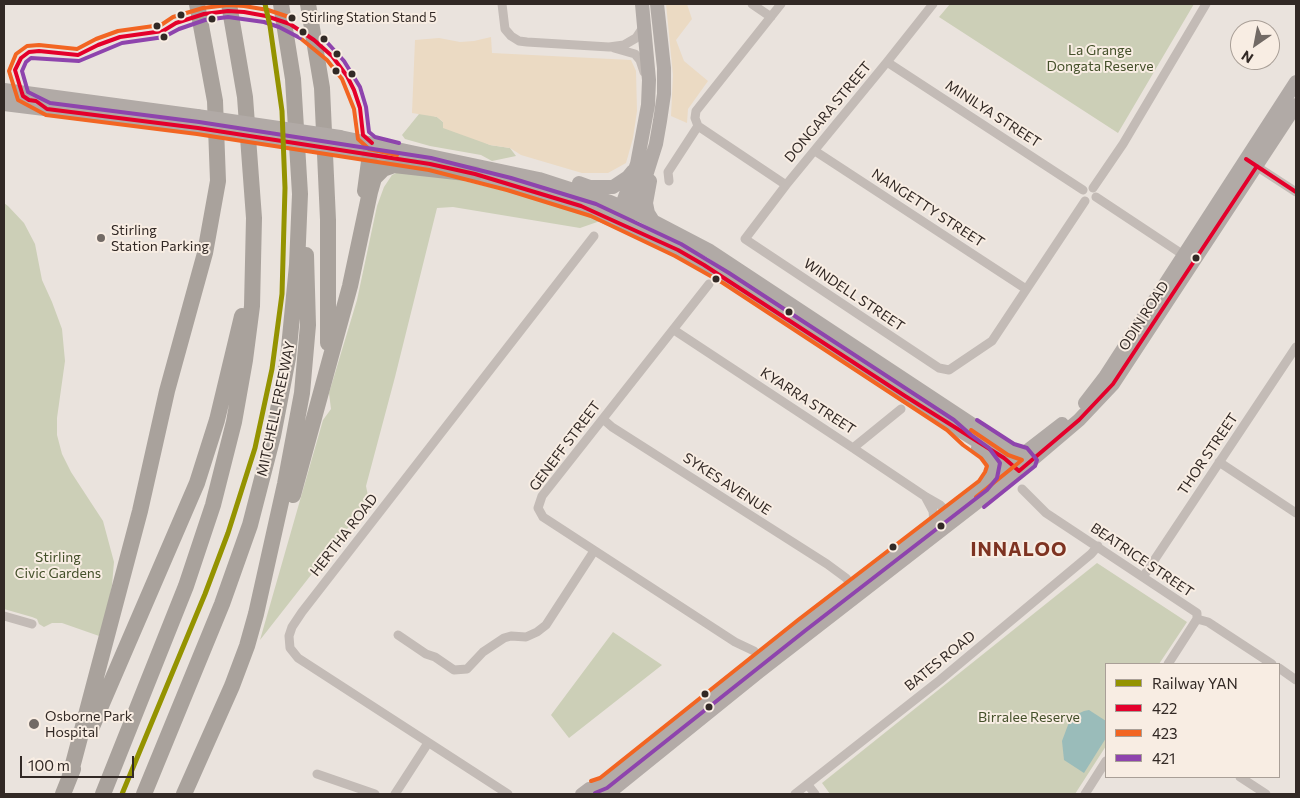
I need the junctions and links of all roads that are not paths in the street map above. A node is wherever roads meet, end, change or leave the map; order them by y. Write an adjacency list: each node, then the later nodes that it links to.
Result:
1 (197, 4): 82 (highway)
2 (228, 4): 45 (highway)
3 (281, 4): 35 (highway, MITCHELL FREEWAY)
4 (308, 4): 50 (highway)
5 (502, 4): 14 (street)
6 (642, 4): 13 (main road)
7 (658, 4): 23 (main road)
8 (752, 4): 12 (street)
9 (781, 4): 12 (street)
10 (932, 4): 15 (street, DONGARA STREET)
11 (1206, 4): 32 (street)
12 (771, 17): 22 (street)
13 (644, 26): 14 (street); 16 (main road)
14 (609, 47): 16 (street)
15 (887, 62): 25 (street, DONGARA STREET); 33 (street, MINILYA STREET)
16 (649, 80): 27 (main road)
17 (1296, 82): 26 (main road, ODIN ROAD)
18 (4, 90): 21 (main road)
19 (4, 104): 21 (main road)
20 (1296, 105): 26 (main road, ODIN ROAD)
21 (197, 122): 24 (main road, bridge)
22 (698, 126): 30 (street); 31 (street)
23 (656, 144): 38 (main road); 40 (main road)
24 (367, 147): 28 (main road); 29 (main road); 39 (highway)
25 (815, 151): 31 (street, DONGARA STREET); 47 (street, NANGETTY STREET)
26 (1251, 163): 34 (street); 44 (main road, ODIN ROAD)
27 (638, 164): 29 (main road); 38 (main road)
28 (475, 174): 39 (highway); 41 (main road)
29 (539, 178): 38 (main road)
30 (669, 181)
31 (786, 185): 43 (street, DONGARA STREET)
32 (1093, 188): 33 (street); 36 (street)
33 (1083, 190): 37 (street)
34 (1296, 192)
35 (300, 194): 68 (highway); 87 (highway, MITCHELL FREEWAY)
36 (1096, 198): 37 (street); 44 (street)
37 (1085, 201): 47 (street)
38 (626, 209): 40 (main road); 41 (main road)
39 (365, 213): 50 (highway)
40 (653, 221): 55 (main road)
41 (620, 223): 53 (main road)
42 (594, 236): 78 (street, HERTHA ROAD)
43 (745, 239): 47 (street, WINDELL STREET)
44 (1189, 259): 55 (main road, ODIN ROAD)
45 (254, 273): 82 (highway); 86 (highway)
46 (709, 284): 48 (street, GENEFF STREET)
47 (1026, 289)
48 (674, 330): 52 (street, GENEFF STREET); 54 (street, KYARRA STREET)
49 (1295, 351): 56 (street, THOR STREET)
50 (321, 392): 68 (highway)
51 (901, 409): 54 (street)
52 (603, 419): 65 (street, GENEFF STREET); 67 (street, SYKES AVENUE)
53 (951, 425): 57 (main road); 58 (main road)
54 (853, 448): 60 (street, KYARRA STREET)
55 (1027, 457): 57 (main road, ODIN ROAD)
56 (1219, 462): 61 (street); 66 (street, THOR STREET)
57 (1015, 467): 58 (main road, ODIN ROAD); 62 (main road, ODIN ROAD)
58 (983, 485): 62 (main road, ODIN ROAD)
59 (1022, 490): 64 (street, BEATRICE STREET)
60 (926, 498): 62 (street, KYARRA STREET); 63 (street)
61 (1296, 513)
62 (952, 516): 63 (main road, ODIN ROAD)
63 (937, 527): 67 (main road, ODIN ROAD)
64 (1098, 546): 66 (street, BEATRICE STREET); 83 (street, BATES ROAD)
65 (594, 551): 72 (street); 75 (street, GENEFF STREET)
66 (1143, 577): 70 (street, BEATRICE STREET)
67 (854, 594): 75 (main road, ODIN ROAD)
68 (256, 614): 88 (highway)
69 (4, 616): 71 (street)
70 (1197, 619): 73 (street); 74 (street, BEATRICE STREET)
71 (32, 624)
72 (398, 635)
73 (1169, 663)
74 (1270, 663)
75 (761, 665): 84 (main road, ODIN ROAD); 93 (main road, ODIN ROAD)
76 (1280, 669): 77 (street)
77 (1296, 680)
78 (428, 743): 90 (street); 91 (street, HERTHA ROAD)
79 (1105, 763): 96 (street)
80 (318, 774): 89 (street)
81 (1242, 778): 97 (street)
82 (69, 779): 85 (highway)
83 (808, 785): 94 (street, BATES ROAD); 95 (street)
84 (593, 788): 92 (main road, ODIN ROAD); 93 (main road, ODIN ROAD)
85 (63, 794)
86 (103, 794)
87 (144, 794)
88 (184, 794)
89 (375, 794)
90 (395, 794)
91 (508, 794)
92 (581, 794)
93 (607, 794)
94 (795, 794)
95 (815, 794)
96 (1085, 794)
97 (1266, 794)

